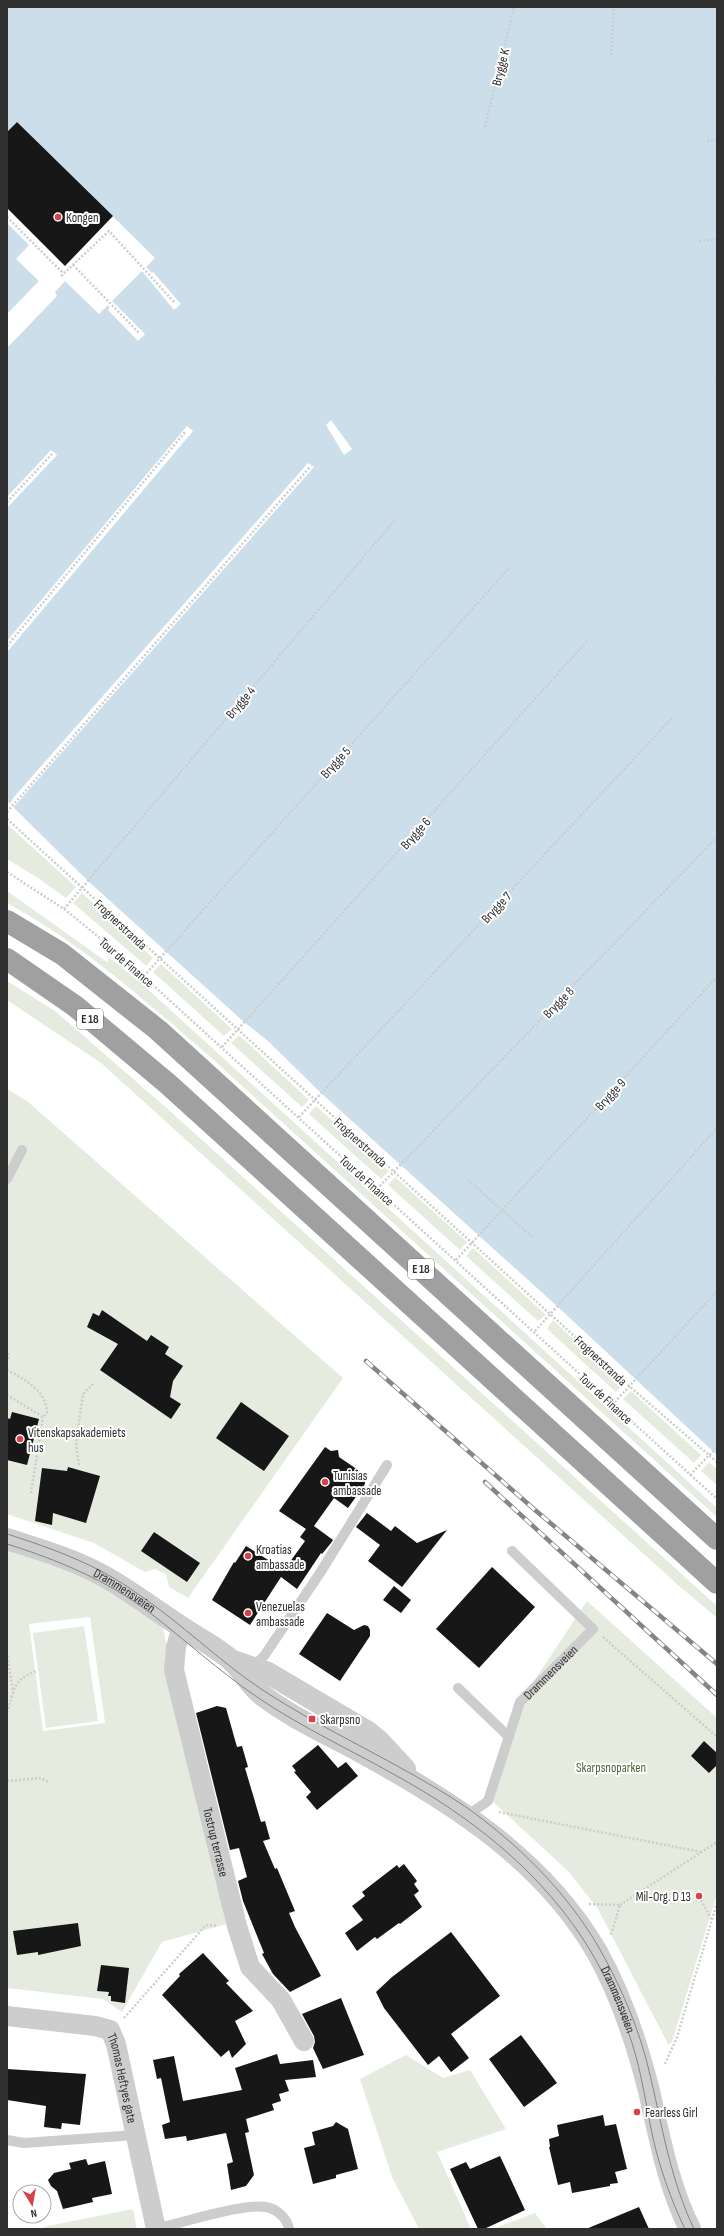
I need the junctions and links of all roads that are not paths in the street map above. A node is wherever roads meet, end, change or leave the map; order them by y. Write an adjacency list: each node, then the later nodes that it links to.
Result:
1 (7, 921): 7 (highway, E 18)
2 (7, 959): 9 (highway, E 18)
3 (22, 1150): 4 (lane)
4 (7, 1179)
5 (387, 1465): 11 (lane)
6 (7, 1539): 10 (street, Drammensveien)
7 (717, 1540)
8 (512, 1551): 13 (lane, Drammensveien)
9 (717, 1584)
10 (182, 1627): 11 (street, Drammensveien); 16 (street, Tostrup terrasse)
11 (244, 1669): 14 (street, Drammensveien)
12 (458, 1688): 13 (lane)
13 (509, 1737): 14 (lane, Drammensveien)
14 (468, 1815): 21 (street, Drammensveien)
15 (7, 2016): 17 (street, Thomas Heftyes gate)
16 (304, 2041)
17 (136, 2135): 18 (lane); 19 (street, Thomas Heftyes gate)
18 (7, 2140)
19 (156, 2229): 20 (lane, Thomas Heftyes gate)
20 (289, 2229)
21 (690, 2229)

